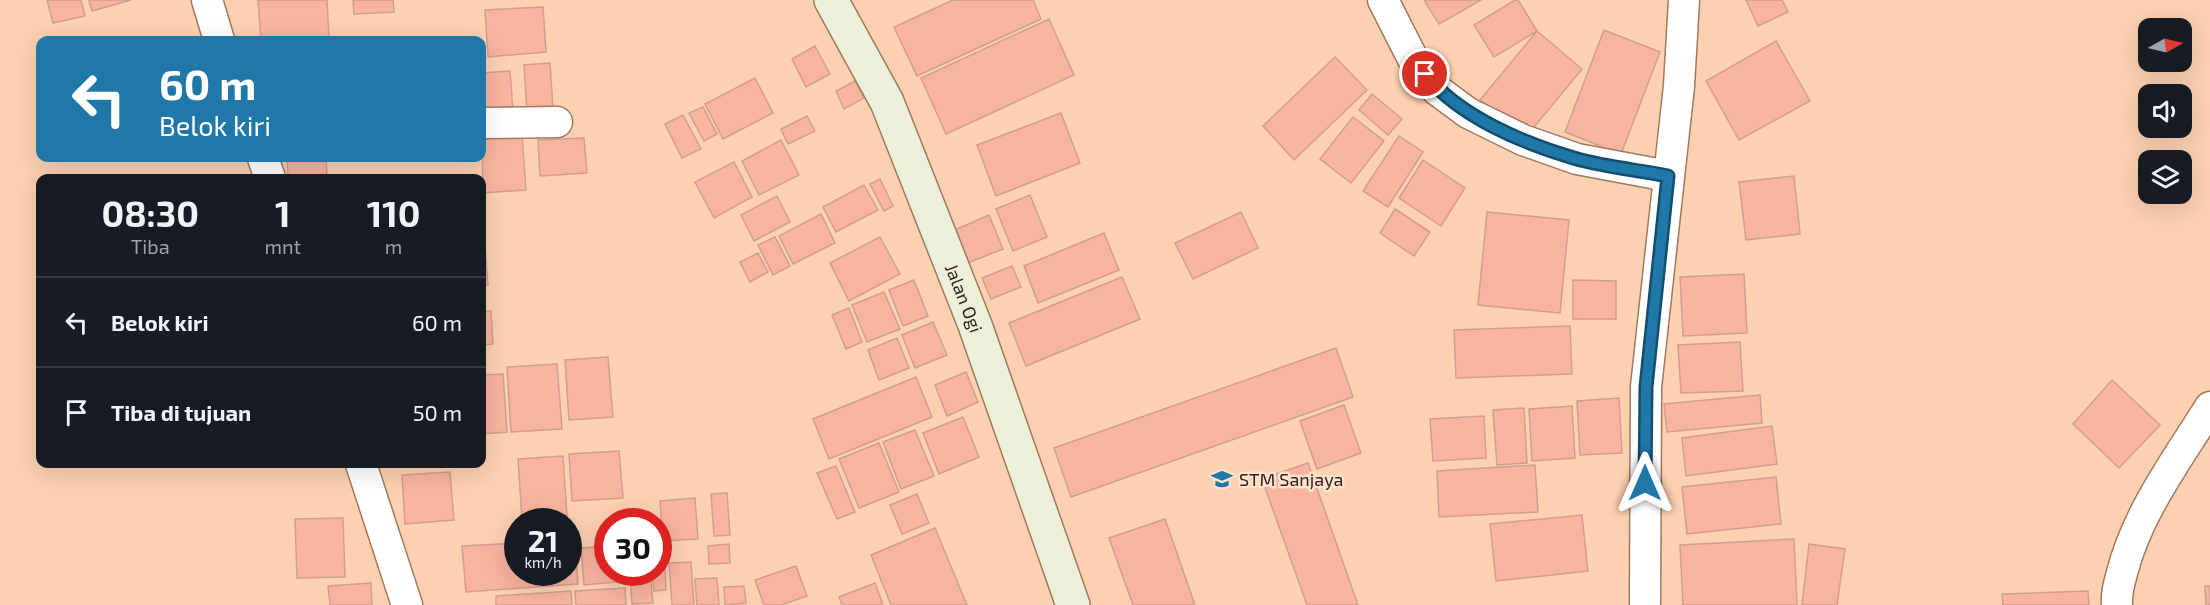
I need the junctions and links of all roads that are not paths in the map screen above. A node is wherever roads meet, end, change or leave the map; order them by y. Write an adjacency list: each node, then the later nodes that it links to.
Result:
1 (207, 0): 5 (street)
2 (831, 0): 12 (street, Jalan Ogi)
3 (1383, 0): 8 (street)
4 (1684, 0): 8 (street)
5 (218, 36)
6 (557, 122): 7 (street)
7 (486, 123)
8 (1668, 176): 13 (street)
9 (2210, 407): 14 (street)
10 (362, 468): 11 (street)
11 (407, 605)
12 (1073, 605)
13 (1645, 605)
14 (2117, 605)

